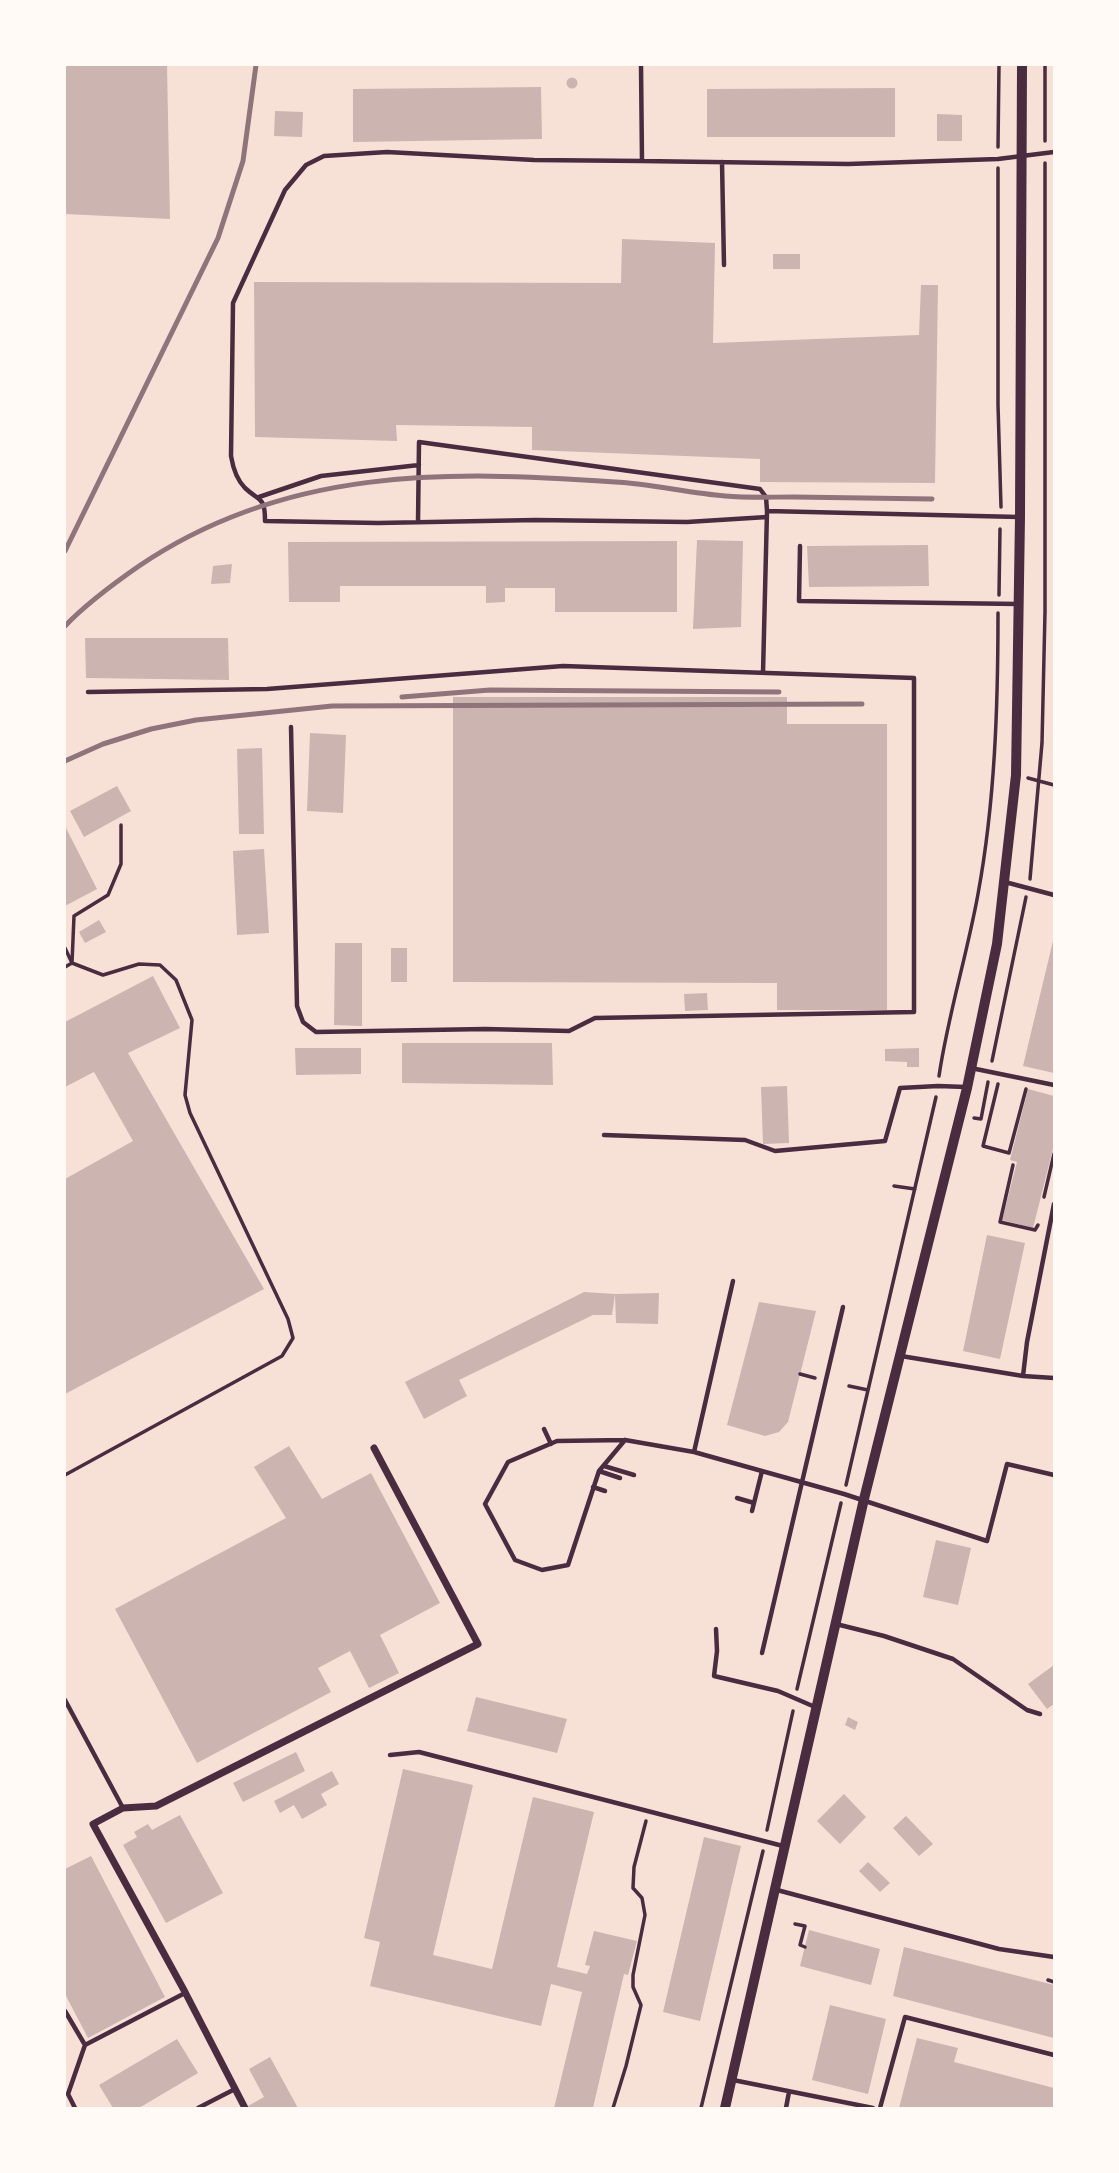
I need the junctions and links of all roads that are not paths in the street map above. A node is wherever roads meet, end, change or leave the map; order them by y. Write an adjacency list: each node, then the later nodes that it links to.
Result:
1 (641, 65): 5 (lane)
2 (1022, 65): 4 (street)
3 (1054, 152): 4 (lane)
4 (1022, 156): 6 (lane); 11 (street)
5 (642, 161): 6 (lane); 9 (lane)
6 (722, 162): 7 (lane)
7 (724, 265)
8 (419, 465): 9 (lane); 10 (lane); 12 (lane)
9 (259, 497): 12 (lane)
10 (767, 514): 11 (lane); 12 (lane); 15 (lane)
11 (1020, 517): 14 (street)
12 (418, 522)
13 (800, 546): 14 (lane)
14 (1019, 603): 18 (street)
15 (763, 673): 16 (lane); 17 (lane)
16 (88, 692)
17 (291, 727)
18 (1005, 882): 19 (lane); 20 (street)
19 (1054, 895)
20 (970, 1068): 21 (lane); 22 (street)
21 (1054, 1085)
22 (967, 1087): 23 (lane); 27 (street)
23 (604, 1135)
24 (1054, 1204): 28 (lane)
25 (733, 1280): 34 (lane)
26 (842, 1307): 41 (lane)
27 (900, 1355): 28 (lane); 45 (street)
28 (1023, 1376): 29 (lane)
29 (1054, 1378)
30 (544, 1429): 32 (lane)
31 (625, 1440): 32 (lane); 34 (lane); 35 (lane)
32 (551, 1444): 42 (lane)
33 (374, 1448): 55 (street)
34 (694, 1452): 37 (lane)
35 (604, 1466): 36 (lane); 38 (lane)
36 (599, 1471): 40 (lane); 42 (lane)
37 (762, 1471): 41 (lane); 46 (lane)
38 (634, 1475)
39 (1054, 1475): 45 (lane)
40 (620, 1478)
41 (802, 1482): 45 (lane); 50 (lane)
42 (593, 1487): 43 (lane)
43 (605, 1491)
44 (737, 1498): 46 (lane)
45 (864, 1499): 48 (street)
46 (754, 1503): 47 (lane)
47 (752, 1511)
48 (836, 1624): 52 (street); 53 (lane)
49 (716, 1629): 52 (lane)
50 (762, 1653)
51 (65, 1700): 55 (lane)
52 (817, 1709): 56 (street)
53 (1041, 1714)
54 (390, 1755): 56 (lane)
55 (123, 1808): 59 (street)
56 (787, 1847): 57 (street)
57 (776, 1890): 58 (lane); 63 (street)
58 (1054, 1957)
59 (185, 1992): 61 (lane); 64 (street)
60 (65, 2011): 61 (lane)
61 (85, 2045): 66 (lane)
62 (1054, 2055): 72 (lane)
63 (732, 2080): 65 (lane); 69 (street)
64 (235, 2089): 67 (lane); 68 (street)
65 (789, 2092): 70 (lane); 71 (lane)
66 (75, 2108)
67 (198, 2108)
68 (245, 2108)
69 (725, 2108)
70 (786, 2108)
71 (873, 2108)
72 (880, 2108)

